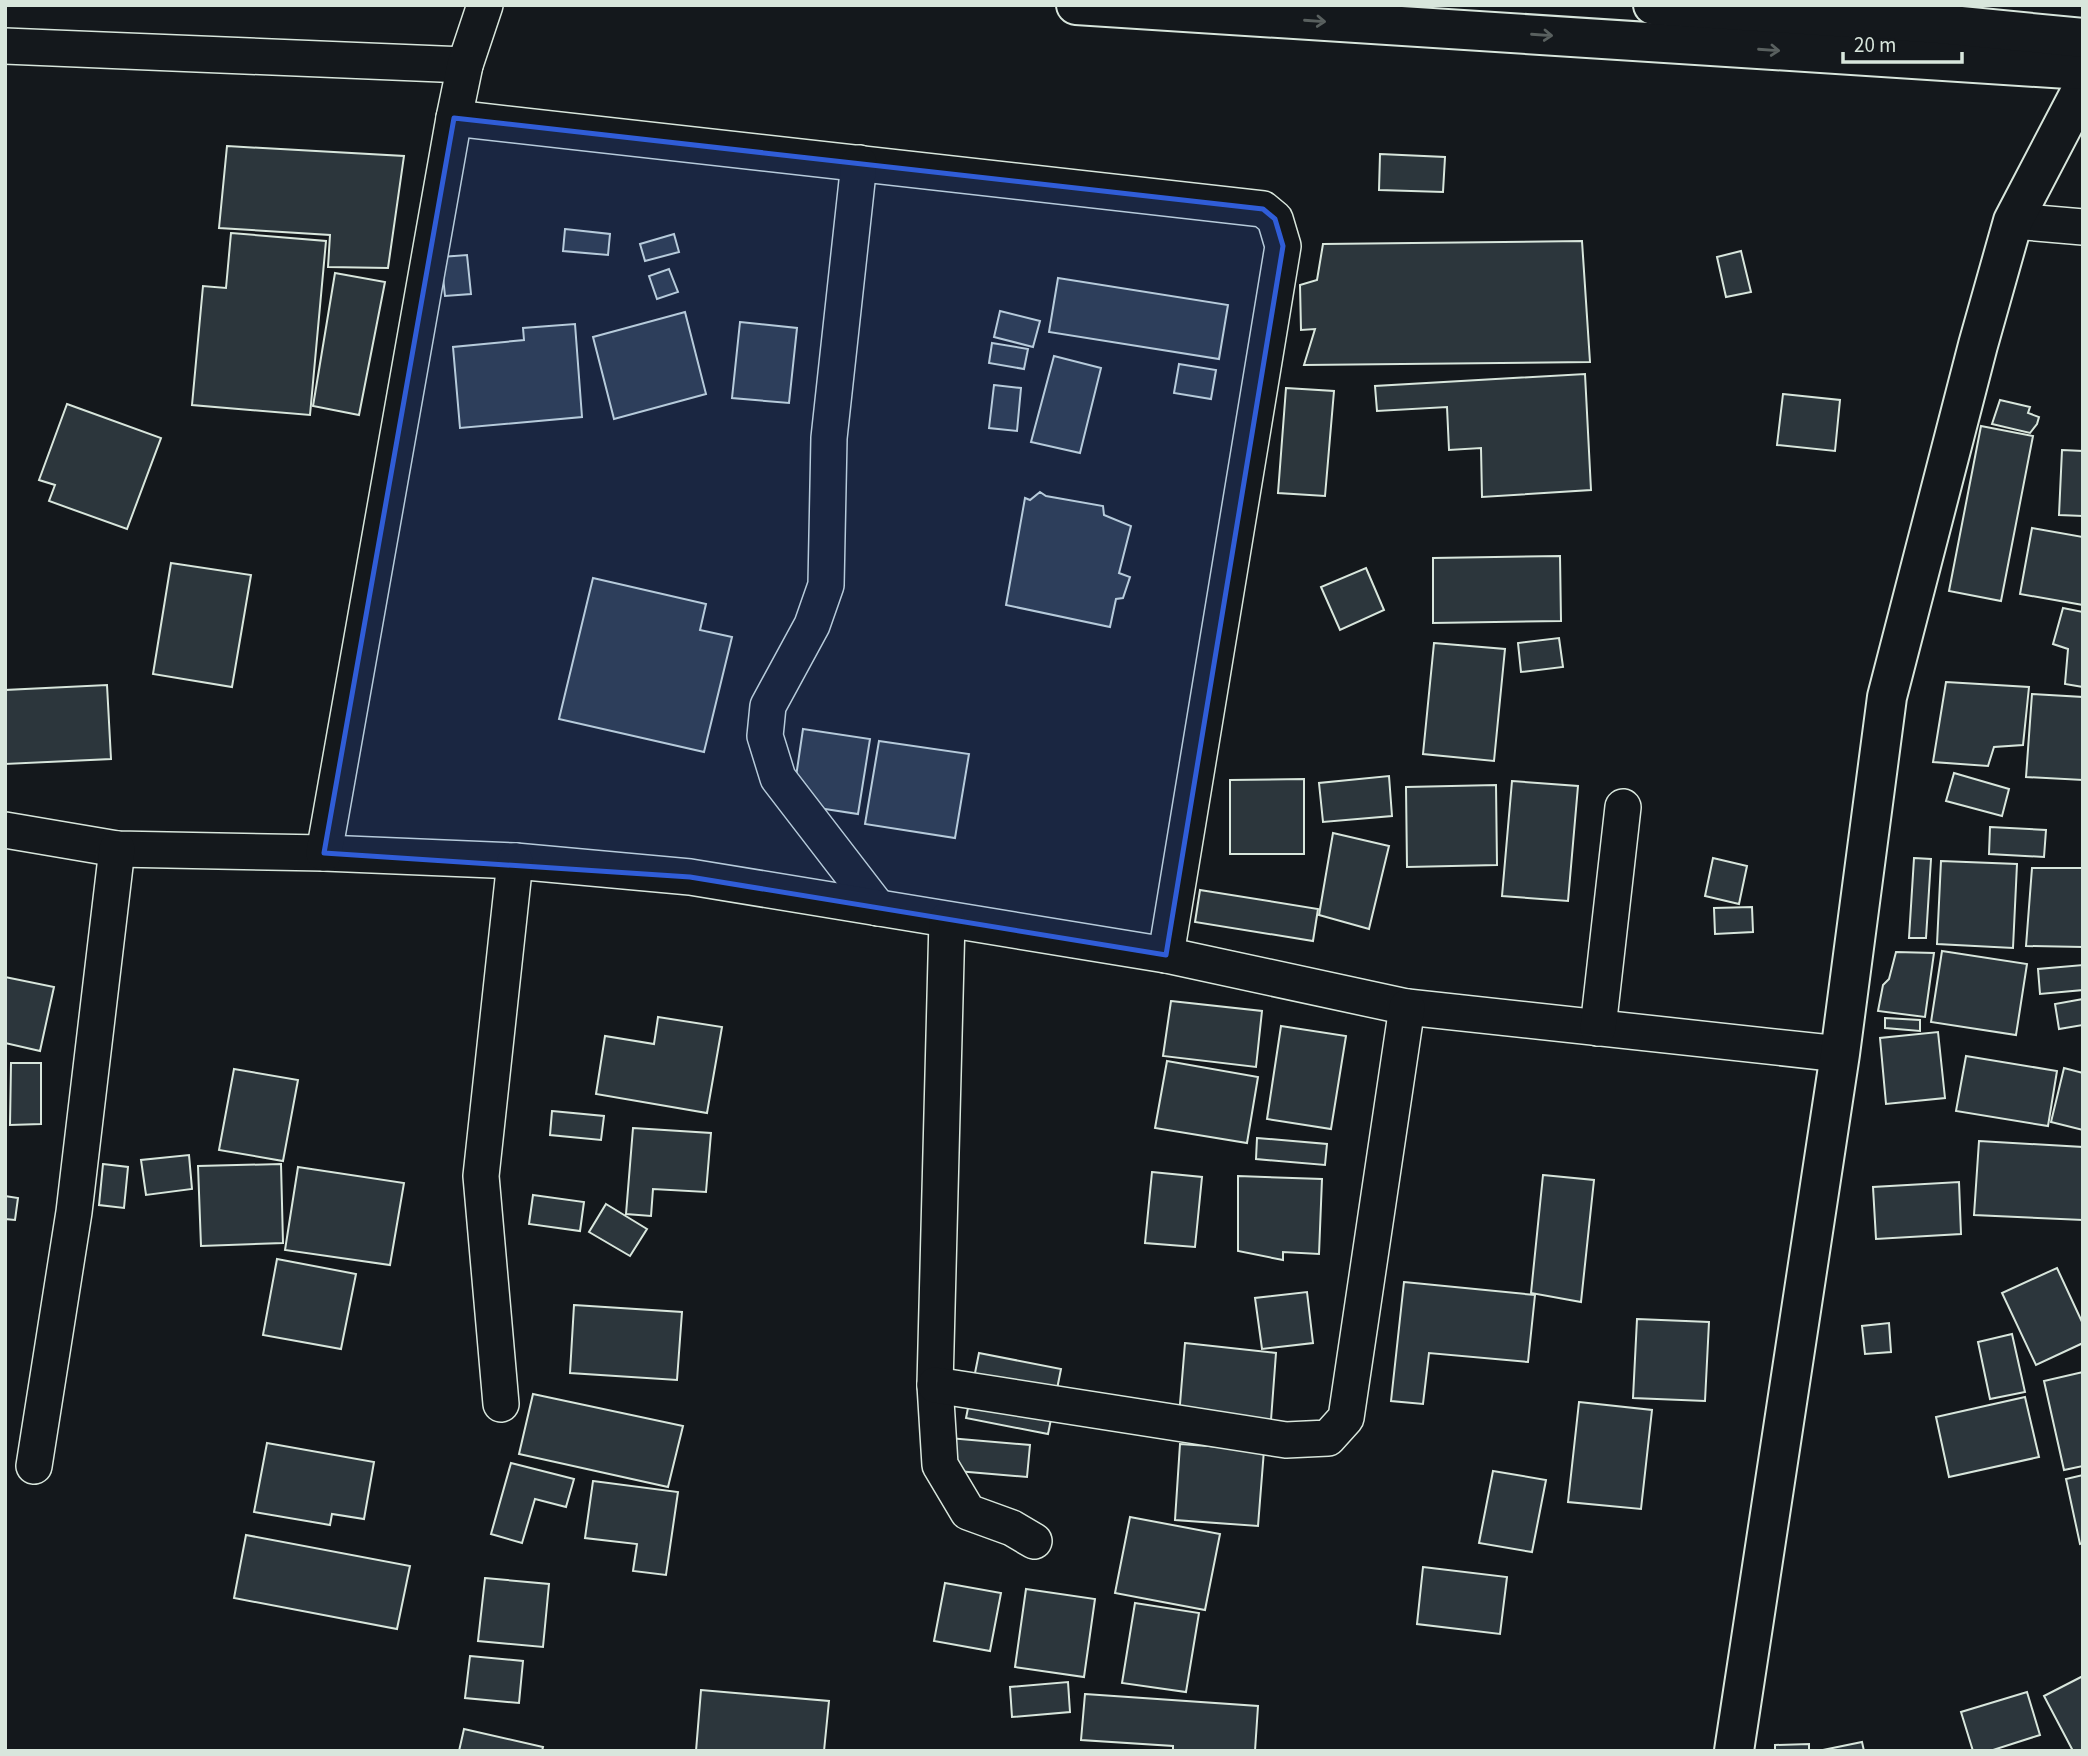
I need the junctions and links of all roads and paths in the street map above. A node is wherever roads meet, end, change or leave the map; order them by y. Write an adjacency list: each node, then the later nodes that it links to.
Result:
1 (485, 5): 8 (street)
2 (1076, 5): 4 (street)
3 (1653, 5): 5 (street)
4 (1268, 11): 9 (street, one-way to 9)
5 (1941, 15): 6 (street)
6 (2083, 38)
7 (5, 46): 8 (street)
8 (465, 65): 11 (street)
9 (2083, 70)
10 (2083, 87): 13 (street)
11 (454, 118): 12 (street); 18 (street)
12 (859, 163): 20 (street); 22 (street)
13 (2013, 221): 14 (street); 25 (street)
14 (2083, 228)
15 (1622, 807): 24 (street)
16 (5, 830): 17 (street)
17 (117, 849): 18 (street); 28 (street)
18 (324, 853): 19 (street)
19 (514, 861): 20 (street); 27 (street)
20 (878, 908): 21 (street)
21 (947, 920): 22 (street); 26 (street)
22 (1166, 955): 23 (street)
23 (1407, 1007): 24 (street); 26 (street)
24 (1598, 1028): 25 (street)
25 (1840, 1054): 30 (street)
26 (934, 1385): 29 (street)
27 (501, 1404)
28 (34, 1466)
29 (1034, 1541)
30 (1734, 1751)

